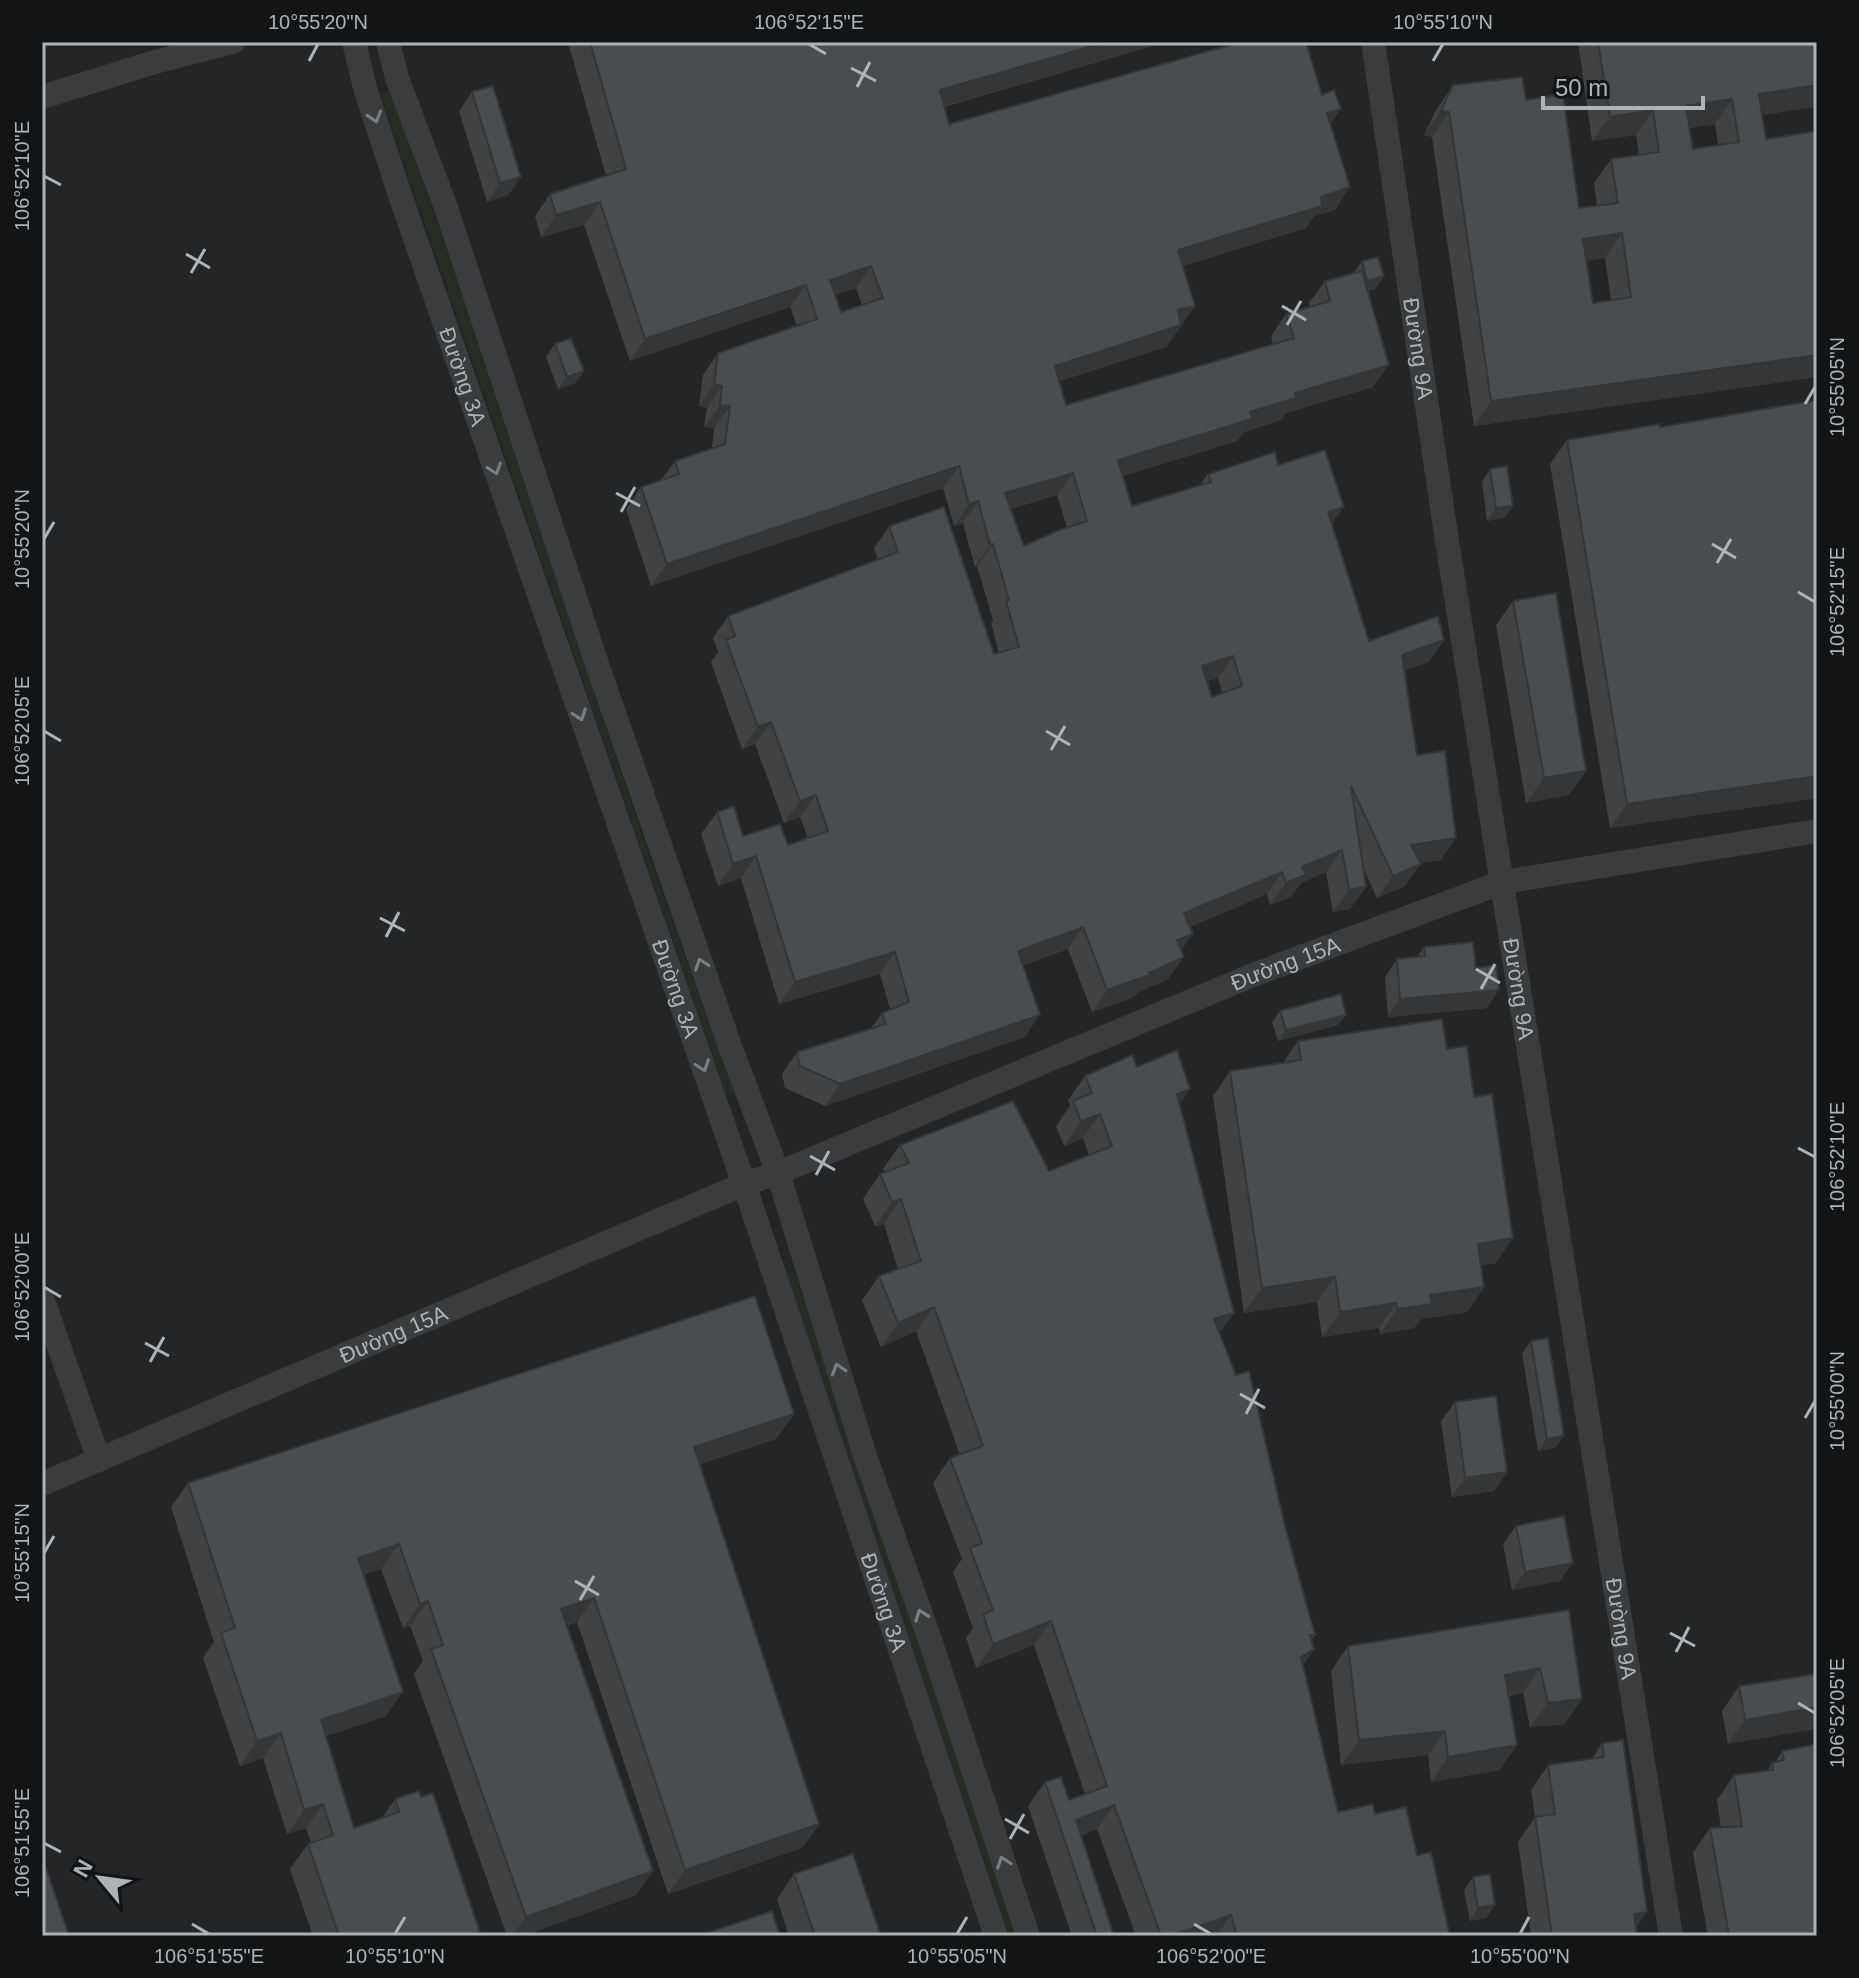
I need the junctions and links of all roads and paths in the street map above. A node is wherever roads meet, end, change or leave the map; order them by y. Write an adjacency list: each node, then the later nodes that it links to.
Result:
1 (233, 42): 5 (street)
2 (354, 42): 9 (street, Đường 3A, one-way to 9)
3 (388, 42): 8 (street, Đường 3A, one-way to 3)
4 (1373, 42): 7 (street, Đường 9A)
5 (42, 97)
6 (1817, 831): 7 (street, Đường 15A)
7 (1503, 882): 8 (street, Đường 15A); 15 (street, Đường 9A)
8 (778, 1173): 9 (street, Đường 15A); 14 (street, Đường 3A, one-way to 8)
9 (744, 1184): 11 (street, Đường 15A); 13 (street, Đường 3A)
10 (42, 1298): 11 (street)
11 (99, 1460): 12 (street, Đường 15A)
12 (42, 1484)
13 (996, 1936)
14 (1028, 1936)
15 (1671, 1936)

